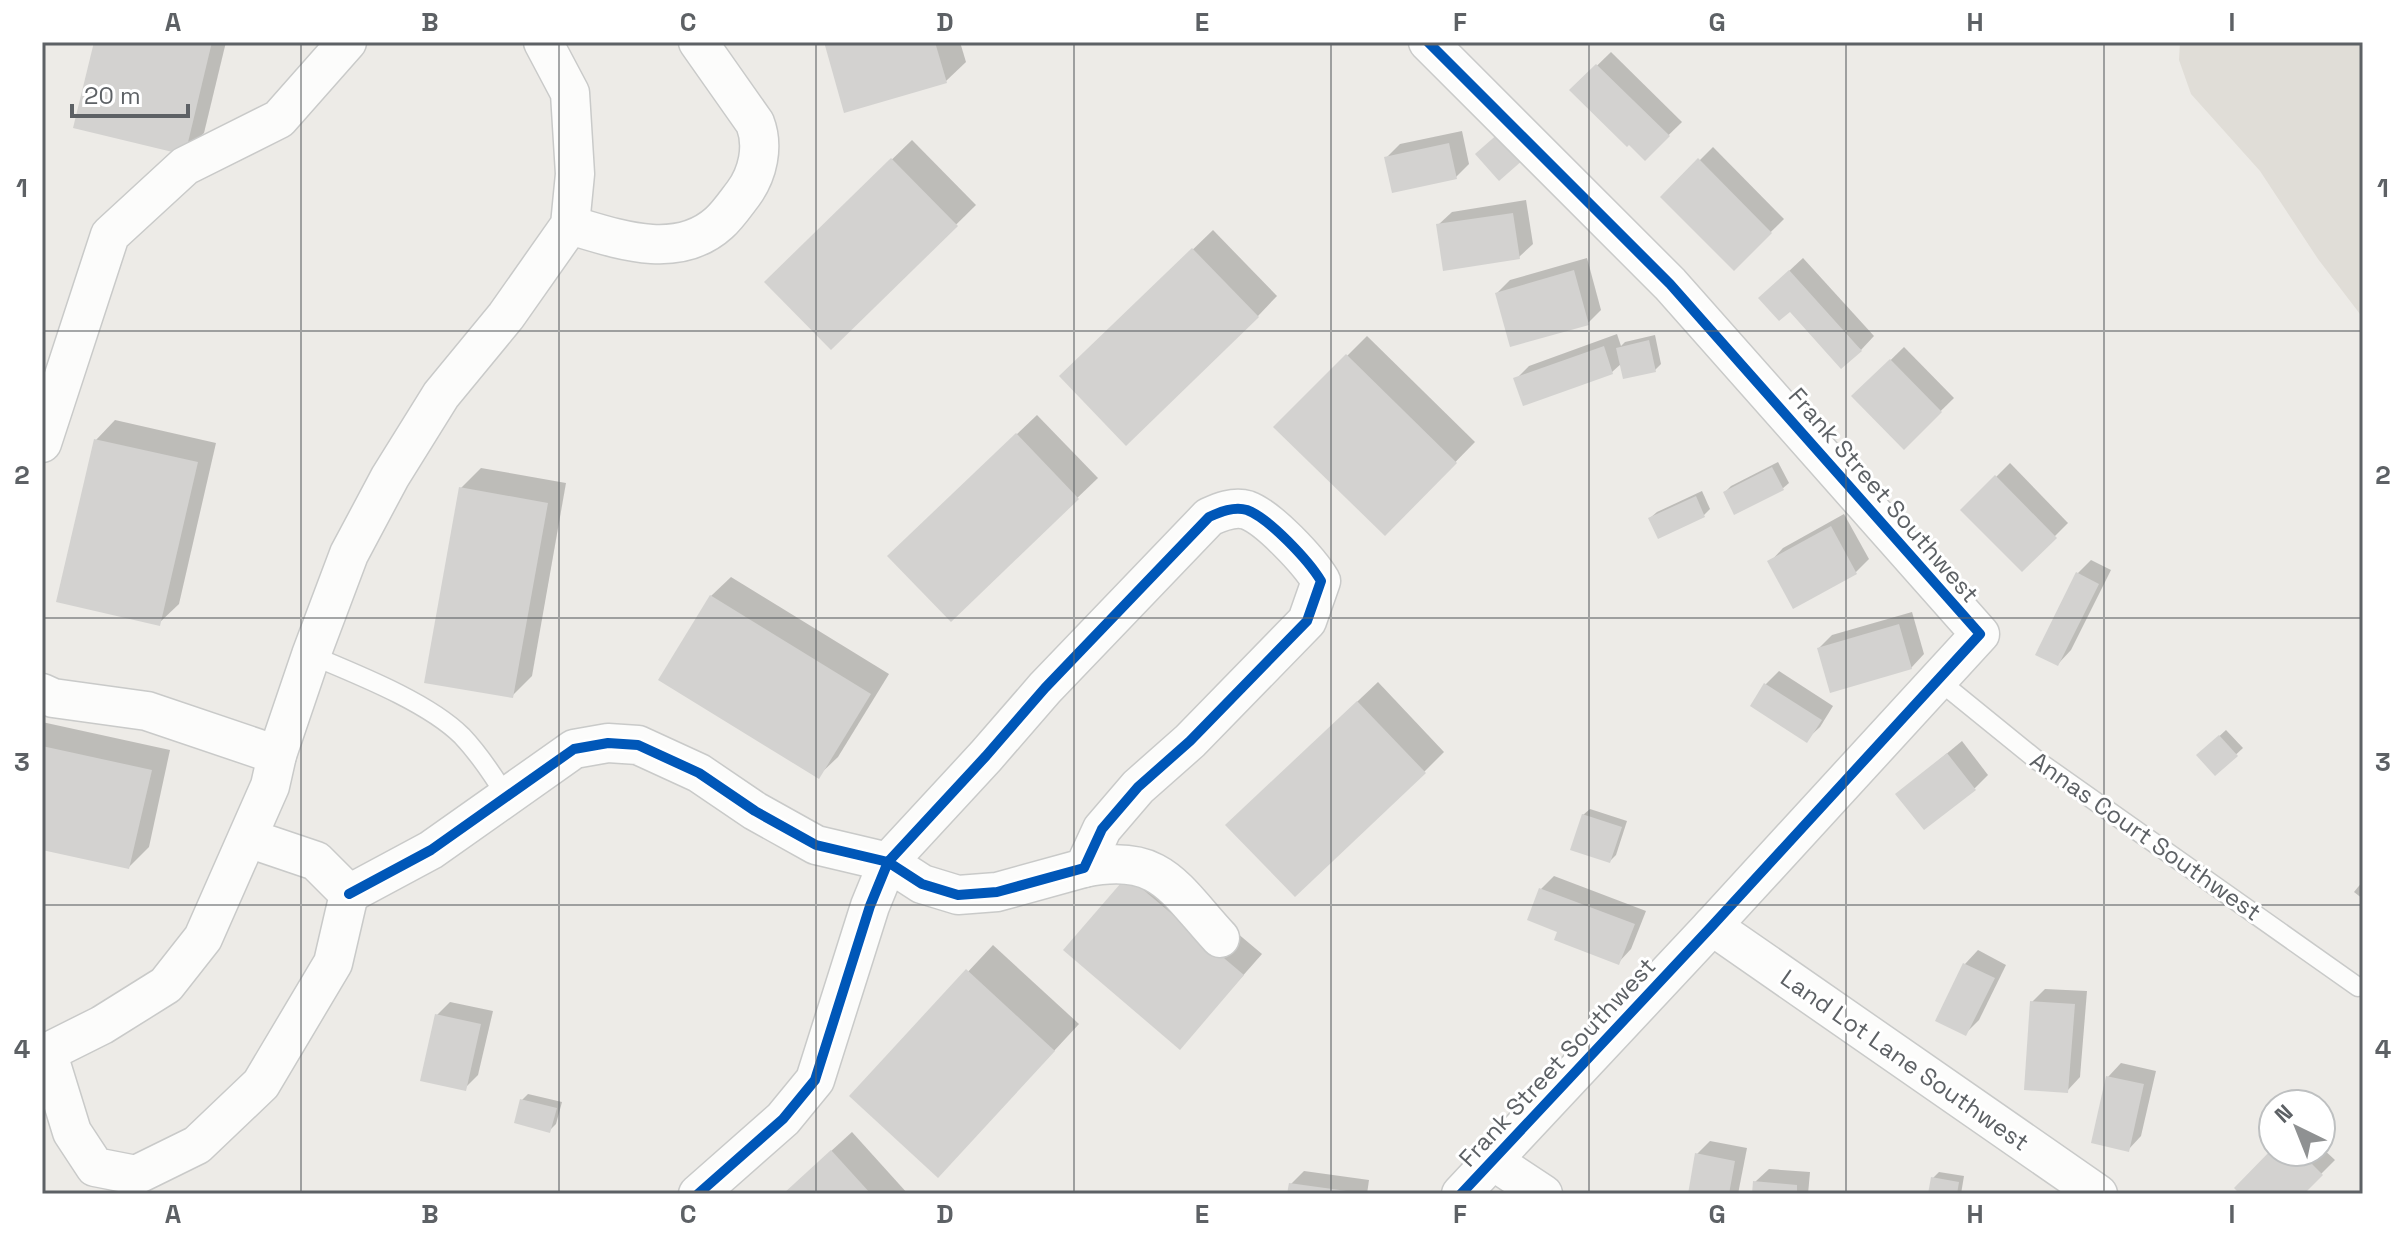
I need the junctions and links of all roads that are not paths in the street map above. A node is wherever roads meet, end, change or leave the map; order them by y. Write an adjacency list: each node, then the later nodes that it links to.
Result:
1 (347, 42): 6 (street)
2 (543, 42): 5 (street)
3 (698, 42): 5 (street)
4 (1428, 42): 8 (street, Frank Street Southwest)
5 (570, 225): 7 (street)
6 (42, 443)
7 (311, 655): 10 (street); 11 (lane)
8 (1937, 679): 16 (street, Frank Street Southwest); 18 (lane, Annas Court Southwest)
9 (42, 693): 10 (street)
10 (277, 755): 12 (street)
11 (506, 796): 13 (street); 15 (street)
12 (248, 838): 15 (street); 19 (street)
13 (888, 862): 14 (street); 14 (street); 21 (street)
14 (1084, 868): 17 (street)
15 (349, 894): 19 (street)
16 (1712, 926): 20 (street, Frank Street Southwest); 24 (street, Land Lot Lane Southwest)
17 (1220, 938)
18 (2358, 987)
19 (45, 1054)
20 (1493, 1161): 22 (street, Frank Street Southwest); 23 (street)
21 (698, 1194)
22 (1461, 1194)
23 (1543, 1194)
24 (2098, 1194)

